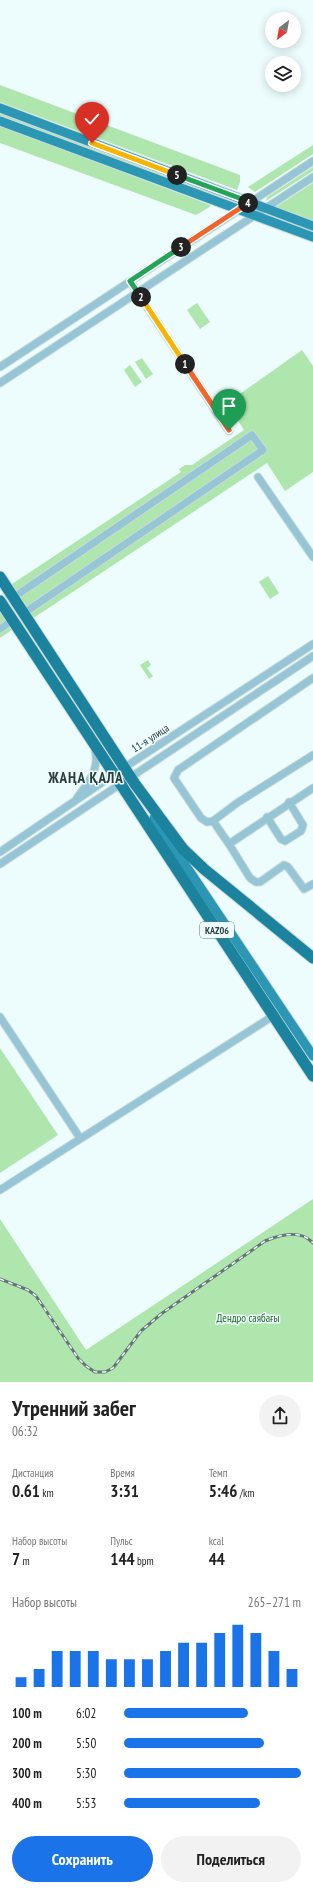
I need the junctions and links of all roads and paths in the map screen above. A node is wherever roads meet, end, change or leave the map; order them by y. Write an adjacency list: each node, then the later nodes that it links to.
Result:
1 (0, 108): 5 (main road)
2 (0, 121): 7 (main road)
3 (313, 161): 5 (street)
4 (313, 177): 6 (street)
5 (250, 202): 6 (main road); 7 (street)
6 (265, 208): 8 (street); 9 (main road)
7 (239, 209): 8 (main road); 11 (street)
8 (255, 215): 10 (main road); 12 (street)
9 (313, 226)
10 (313, 237)
11 (130, 281): 12 (street); 13 (street)
12 (138, 292): 14 (street); 15 (street)
13 (0, 367)
14 (0, 383)
15 (229, 430)
16 (258, 476): 17 (street)
17 (313, 557)
18 (0, 577): 30 (highway, KАZ06)
19 (20, 593): 21 (street)
20 (0, 601): 27 (highway, KАZ06)
21 (30, 609)
22 (10, 622): 23 (street)
23 (0, 629)
24 (313, 644): 30 (street, 11-я улица)
25 (313, 656): 30 (street, 11-я улица)
26 (313, 678): 36 (street)
27 (93, 744): 29 (highway, KАZ06); 33 (street)
28 (313, 755): 36 (street)
29 (113, 775): 30 (street, 11-я улица); 31 (highway, KАZ06); 33 (street, 11-я улица)
30 (130, 776): 31 (street, 11-я улица); 41 (highway, KАZ06); 44 (main road, KАZ06)
31 (120, 785): 39 (street, 11-я улица); 42 (highway, KАZ06)
32 (313, 788): 34 (street)
33 (74, 802): 38 (street, 11-я улица)
34 (289, 802): 35 (street); 35 (street)
35 (267, 817): 37 (street)
36 (213, 821): 37 (street)
37 (229, 844): 40 (street)
38 (0, 852)
39 (0, 864)
40 (313, 884)
41 (313, 958)
42 (273, 1016): 45 (highway, KАZ06); 46 (street)
43 (0, 1017): 46 (street)
44 (313, 1056)
45 (313, 1076)
46 (80, 1138): 47 (street)
47 (0, 1190)

